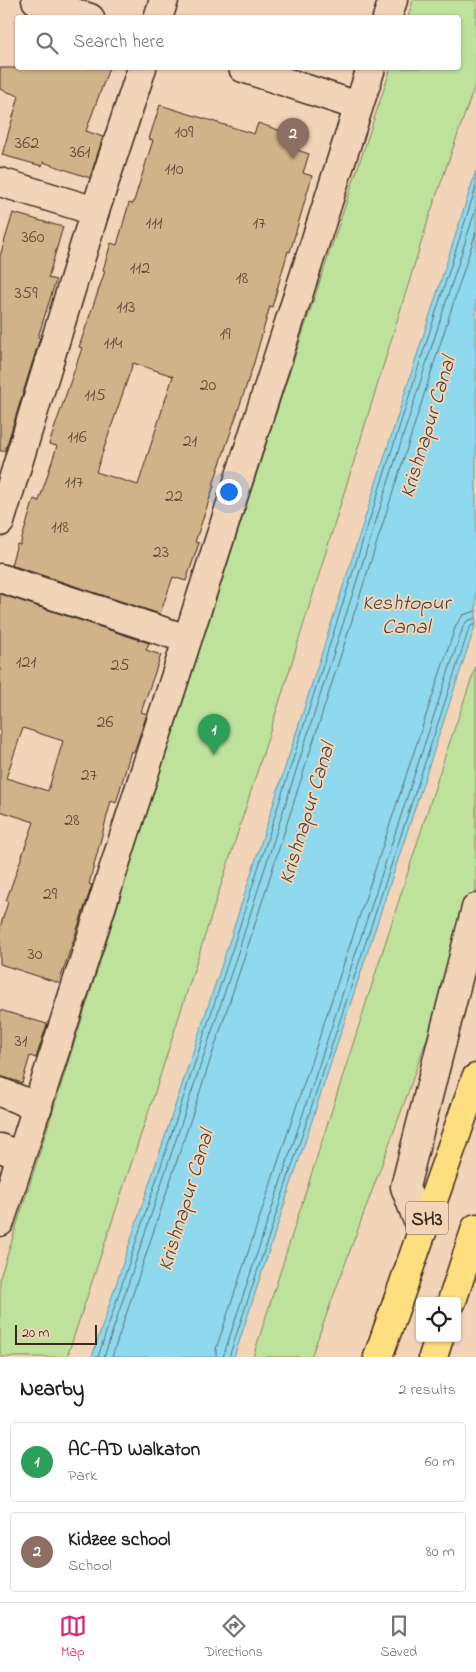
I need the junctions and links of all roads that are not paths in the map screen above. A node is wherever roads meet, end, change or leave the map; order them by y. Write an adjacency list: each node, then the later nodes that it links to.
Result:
1 (36, 0): 4 (street)
2 (164, 0): 5 (street)
3 (393, 0): 6 (street)
4 (81, 15)
5 (159, 15)
6 (388, 15)
7 (141, 70): 12 (street)
8 (249, 70): 10 (street)
9 (370, 70): 10 (street)
10 (358, 106): 15 (street)
11 (0, 182): 12 (street)
12 (95, 211): 13 (street)
13 (0, 522)
14 (0, 578): 15 (street)
15 (187, 639): 19 (street)
16 (476, 908): 23 (street)
17 (476, 1078): 23 (main road, SH3)
18 (0, 1092): 19 (street)
19 (38, 1107): 20 (street)
20 (11, 1152): 21 (street)
21 (0, 1222)
22 (476, 1228): 24 (main road, SH3)
23 (422, 1232): 26 (main road, SH3)
24 (453, 1297)
25 (439, 1342): 27 (main road)
26 (378, 1357)
27 (433, 1357)

